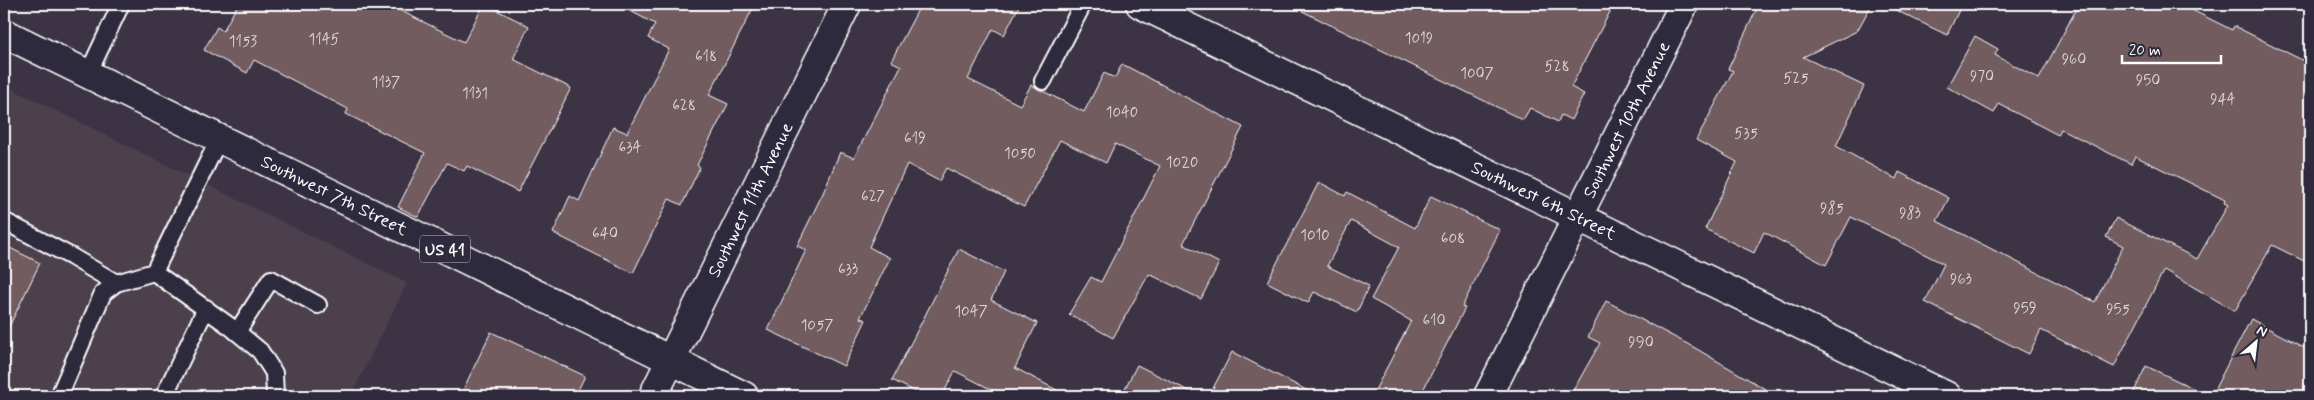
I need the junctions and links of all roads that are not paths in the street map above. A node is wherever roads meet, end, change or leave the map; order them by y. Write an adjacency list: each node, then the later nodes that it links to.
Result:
1 (121, 4): 7 (lane)
2 (847, 4): 17 (street, Southwest 11th Avenue)
3 (1083, 4): 8 (lane)
4 (1140, 4): 10 (street, Southwest 6th Street)
5 (1684, 4): 10 (street, Southwest 10th Avenue)
6 (4, 33): 7 (street, Southwest 7th Street / US 41)
7 (88, 74): 9 (street, Southwest 7th Street / US 41)
8 (1043, 81)
9 (219, 139): 12 (lane); 17 (street, Southwest 7th Street / US 41)
10 (1577, 217): 23 (street, Southwest 10th Avenue); 24 (street, Southwest 6th Street)
11 (4, 221): 13 (lane)
12 (154, 272): 13 (lane); 15 (lane)
13 (116, 283): 18 (lane)
14 (318, 306): 16 (lane)
15 (206, 308): 16 (lane); 19 (lane)
16 (237, 332): 20 (lane)
17 (670, 360): 21 (street, Southwest 11th Avenue); 22 (street, Southwest 7th Street / US 41)
18 (59, 396)
19 (164, 396)
20 (274, 396)
21 (652, 396)
22 (744, 396)
23 (1488, 396)
24 (1945, 396)

